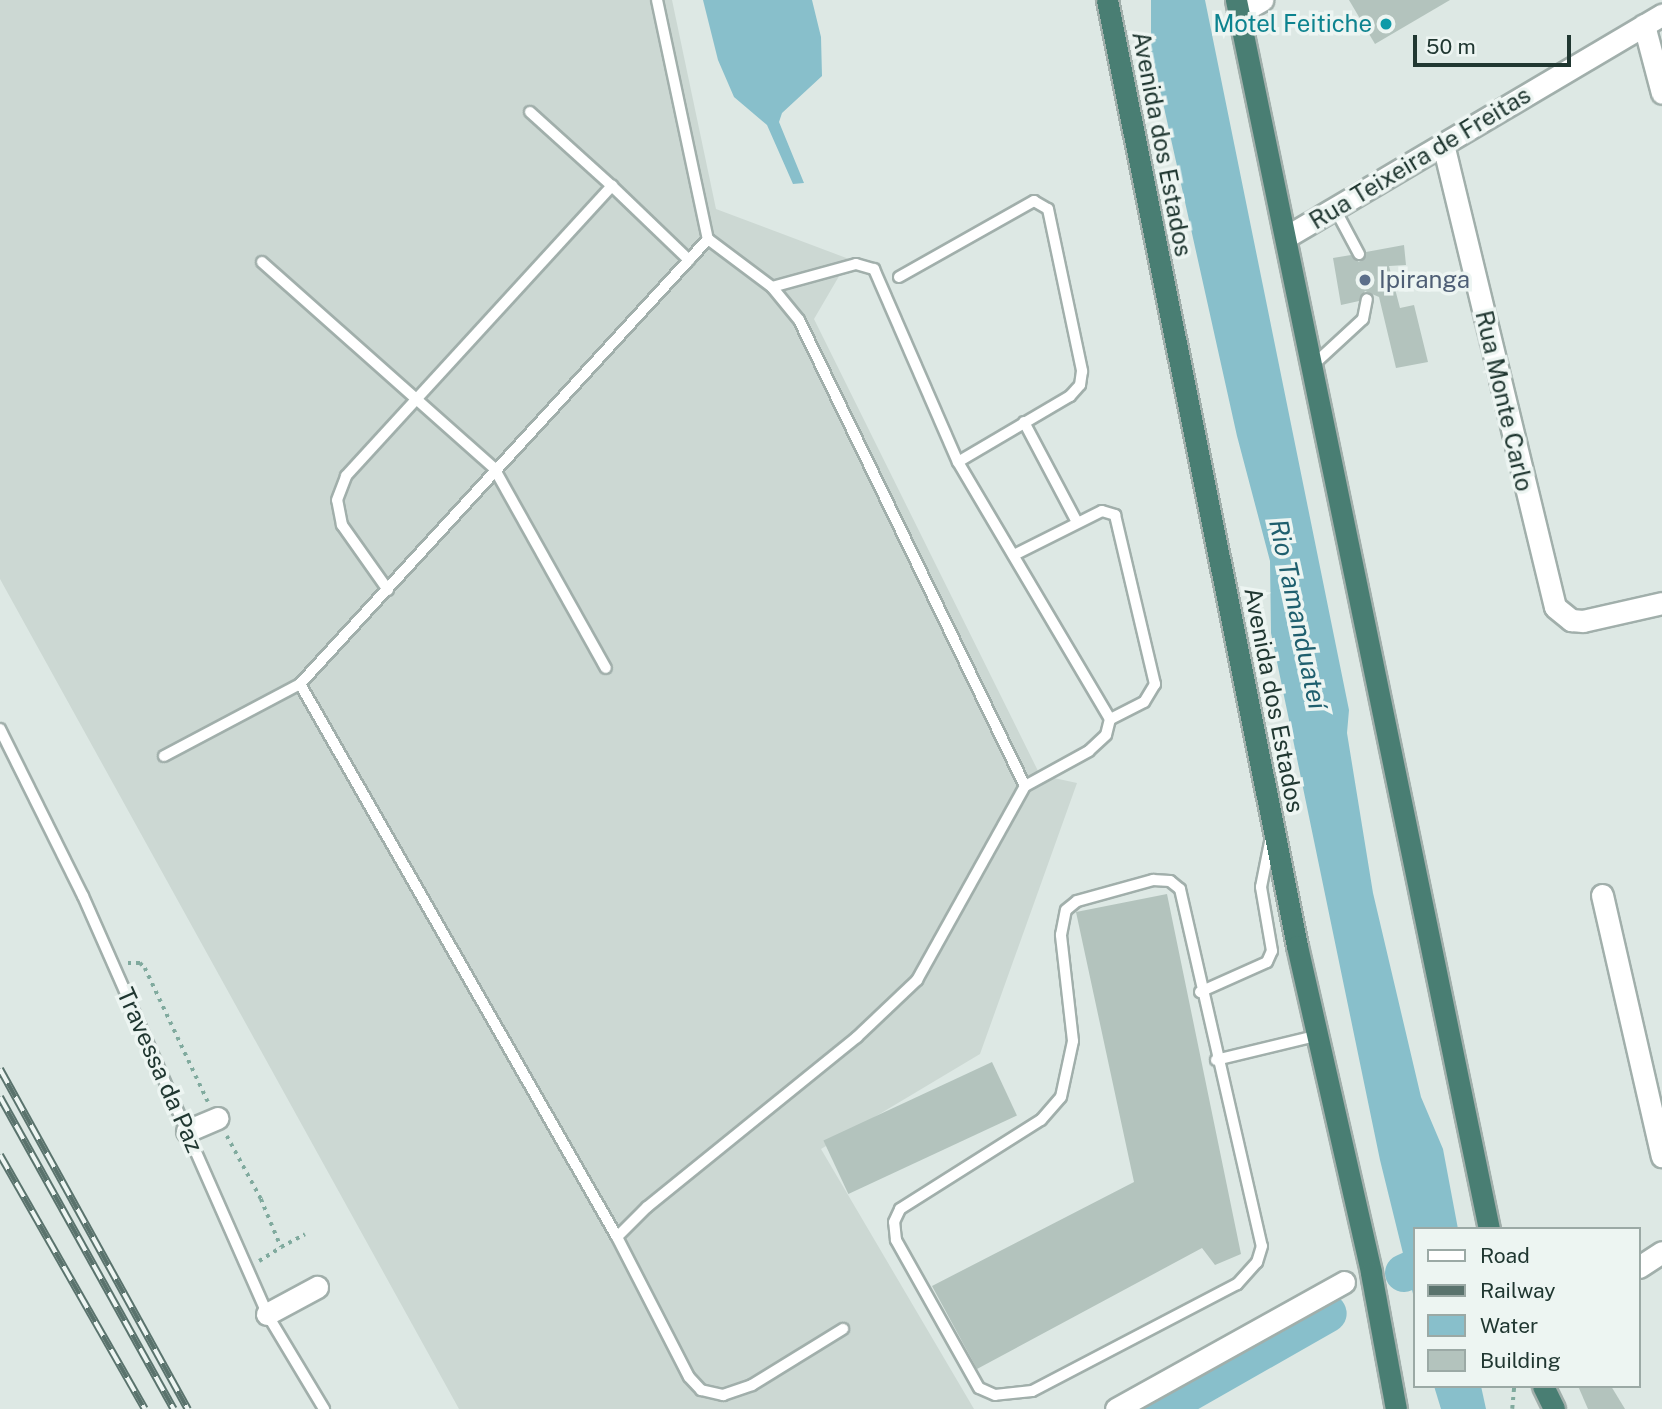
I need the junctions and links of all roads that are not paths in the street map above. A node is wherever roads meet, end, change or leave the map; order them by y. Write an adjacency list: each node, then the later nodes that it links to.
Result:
1 (657, 0): 12 (lane)
2 (1107, 0): 34 (highway, Avenida dos Estados)
3 (1262, 0): 4 (street)
4 (1237, 7): 11 (highway)
5 (1653, 20): 6 (street); 8 (street, Rua Teixeira de Freitas)
6 (1662, 93)
7 (530, 112): 9 (lane)
8 (1443, 144): 10 (street, Rua Teixeira de Freitas); 27 (street, Rua Monte Carlo)
9 (612, 186): 14 (lane); 20 (lane)
10 (1335, 209): 11 (street, Rua Teixeira de Freitas); 13 (lane)
11 (1286, 237): 19 (highway)
12 (708, 239): 14 (lane); 17 (lane)
13 (1359, 254)
14 (689, 260): 23 (lane)
15 (262, 262): 20 (lane)
16 (899, 277): 21 (lane)
17 (772, 287): 22 (lane); 33 (lane)
18 (1367, 299): 19 (lane)
19 (1312, 366): 42 (highway)
20 (417, 400): 23 (lane); 26 (lane)
21 (1024, 422): 22 (lane); 24 (lane)
22 (958, 462): 25 (lane)
23 (494, 468): 26 (lane); 28 (lane)
24 (1077, 522): 25 (lane); 30 (lane)
25 (1016, 554): 30 (lane)
26 (388, 590): 29 (lane)
27 (1662, 603)
28 (606, 668)
29 (300, 684): 32 (lane); 43 (lane)
30 (1110, 719): 33 (lane)
31 (0, 729): 40 (lane, Travessa da Paz)
32 (164, 757)
33 (1025, 786): 43 (lane)
34 (1273, 831): 36 (lane); 37 (highway, Avenida dos Estados)
35 (1602, 895): 41 (street)
36 (1200, 992): 38 (lane); 38 (lane)
37 (1315, 1037): 38 (lane); 53 (highway, Avenida dos Estados)
38 (1216, 1060)
39 (216, 1118): 40 (street)
40 (187, 1130): 48 (lane, Travessa da Paz)
41 (1662, 1156)
42 (1489, 1227)
43 (617, 1237): 49 (lane)
44 (1662, 1252): 45 (street)
45 (1641, 1265)
46 (1343, 1282): 52 (street)
47 (317, 1287): 48 (street)
48 (267, 1314): 51 (lane, Travessa da Paz)
49 (843, 1329)
50 (1544, 1388): 54 (highway)
51 (324, 1409)
52 (1116, 1409)
53 (1396, 1409)
54 (1554, 1409)

